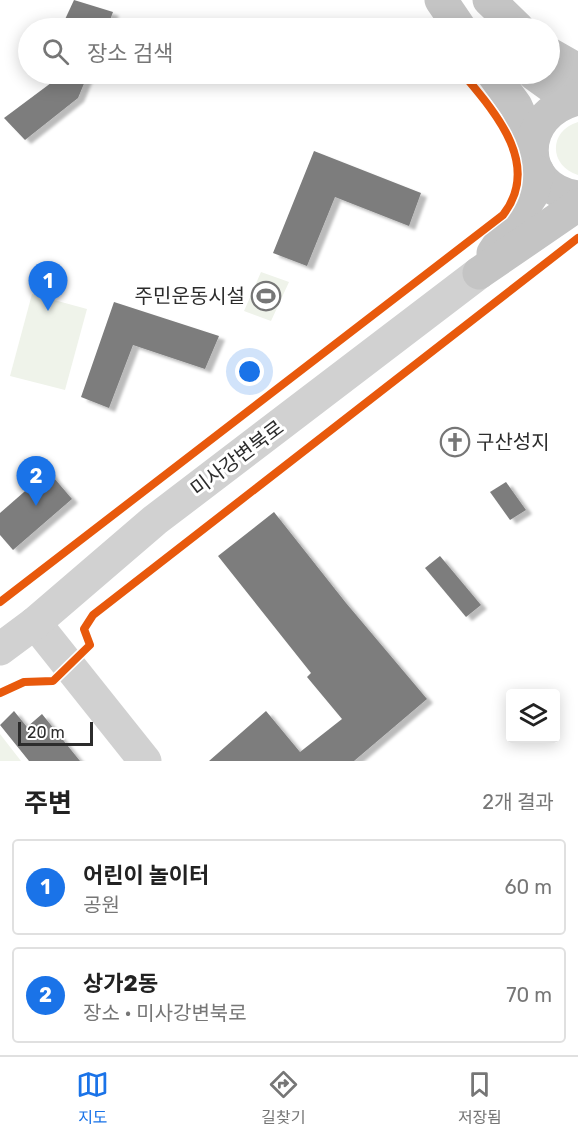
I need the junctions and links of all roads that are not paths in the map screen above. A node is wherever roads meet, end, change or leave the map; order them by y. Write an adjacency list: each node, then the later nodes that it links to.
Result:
1 (441, 0): 4 (main road)
2 (466, 0): 5 (main road)
3 (489, 0): 6 (main road)
4 (453, 18)
5 (481, 18)
6 (508, 18)
7 (560, 60): 8 (main road)
8 (578, 70)
9 (501, 84): 12 (main road)
10 (548, 84): 11 (main road)
11 (578, 99): 12 (main road)
12 (535, 157): 13 (main road); 15 (main road)
13 (578, 197)
14 (578, 205): 15 (main road)
15 (479, 273): 16 (street, 미사강변북로)
16 (35, 623): 17 (street, 미사강변북로); 18 (street)
17 (0, 649)
18 (145, 761)

